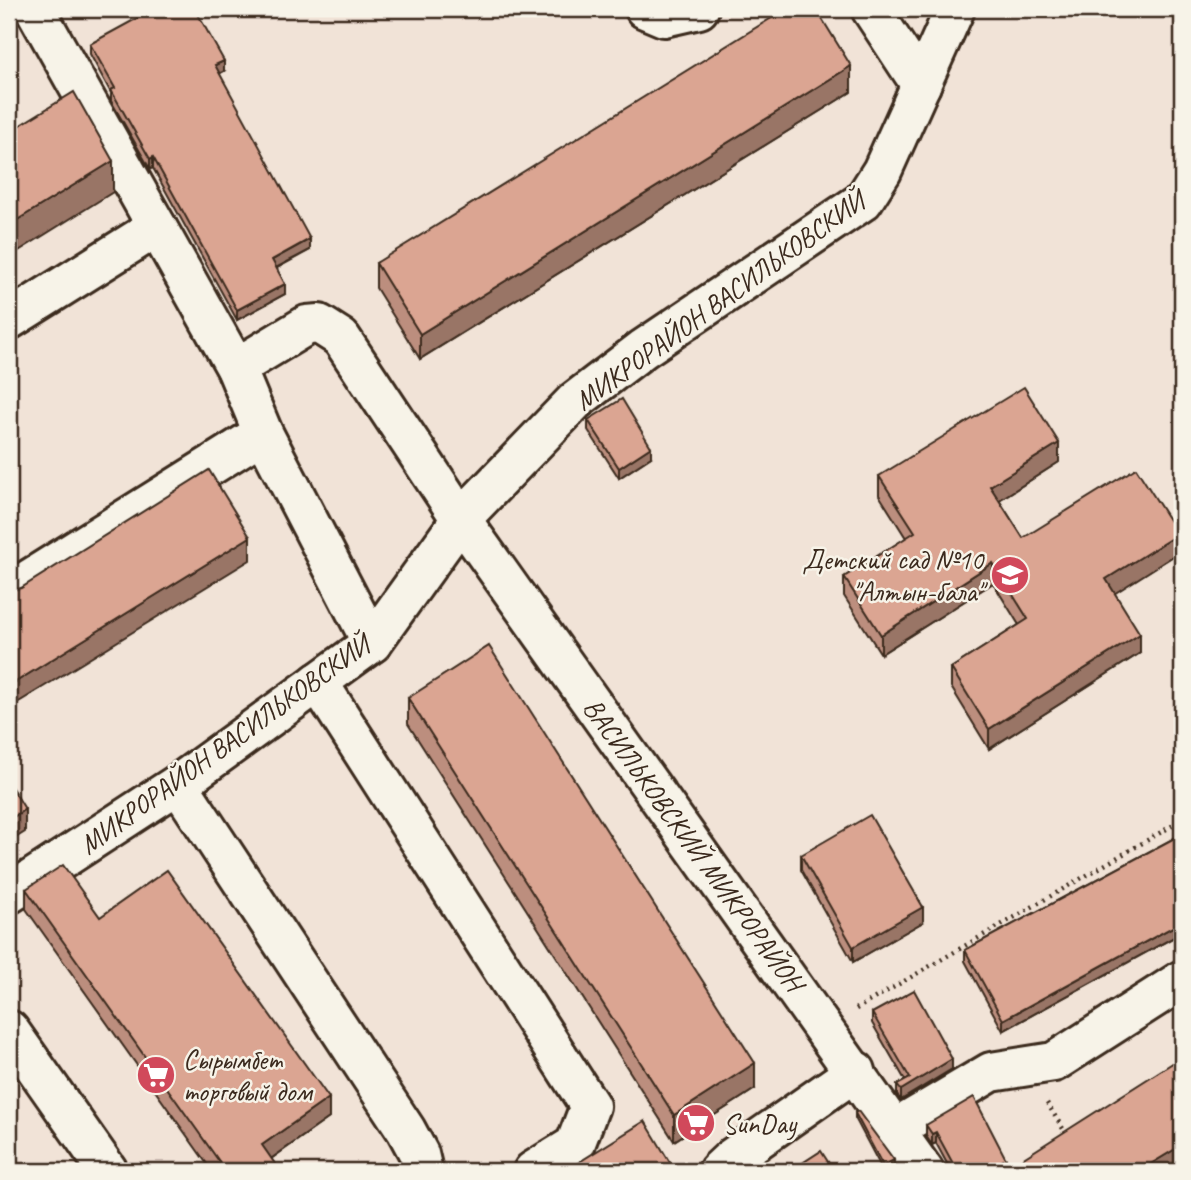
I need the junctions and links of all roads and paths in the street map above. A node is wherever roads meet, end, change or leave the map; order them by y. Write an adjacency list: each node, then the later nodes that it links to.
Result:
1 (35, 9): 7 (street)
2 (645, 9): 3 (street)
3 (699, 9)
4 (871, 9): 6 (street)
5 (955, 9): 6 (street, МИКРОРАЙОН ВАСИЛЬКОВСКИЙ)
6 (921, 85): 11 (street, МИКРОРАЙОН ВАСИЛЬКОВСКИЙ)
7 (157, 227): 8 (street); 9 (street)
8 (9, 320)
9 (236, 368): 10 (street); 11 (street, ВАСИЛЬКОВСКИЙ МИКРОРАЙОН)
10 (263, 433): 12 (street); 13 (street)
11 (461, 519): 13 (street, МИКРОРАЙОН ВАСИЛЬКОВСКИЙ); 19 (street, ВАСИЛЬКОВСКИЙ МИКРОРАЙОН)
12 (9, 593)
13 (372, 643): 14 (street, МИКРОРАЙОН ВАСИЛЬКОВСКИЙ)
14 (318, 682): 15 (street, МИКРОРАЙОН ВАСИЛЬКОВСКИЙ); 27 (street)
15 (178, 784): 17 (street, МИКРОРАЙОН ВАСИЛЬКОВСКИЙ); 26 (street)
16 (1182, 820): 19 (path)
17 (9, 894)
18 (1182, 980): 21 (street)
19 (824, 1027): 22 (street, ВАСИЛЬКОВСКИЙ МИКРОРАЙОН)
20 (9, 1030): 25 (street)
21 (1025, 1066): 23 (street); 24 (path)
22 (856, 1072): 23 (street, ВАСИЛЬКОВСКИЙ МИКРОРАЙОН); 28 (street)
23 (895, 1129): 29 (street, ВАСИЛЬКОВСКИЙ МИКРОРАЙОН)
24 (1059, 1144)
25 (108, 1171)
26 (423, 1171)
27 (533, 1171)
28 (718, 1171)
29 (924, 1171)

